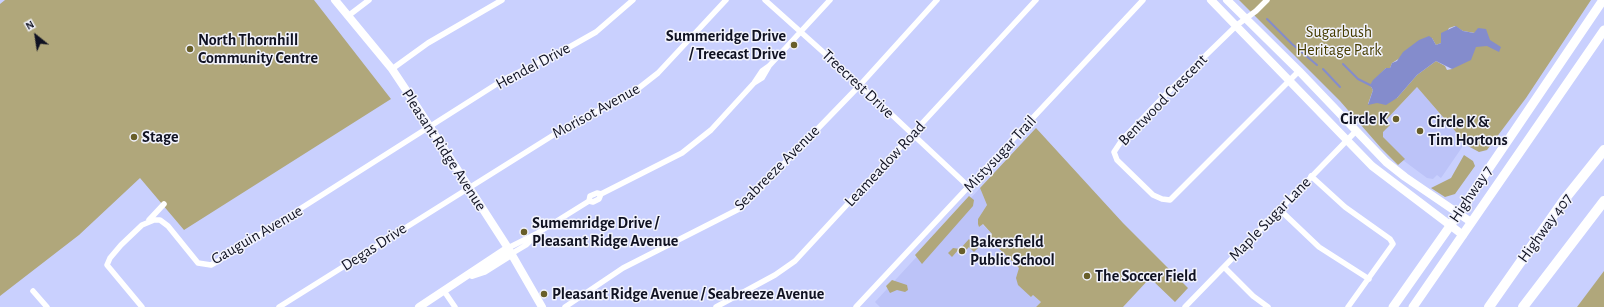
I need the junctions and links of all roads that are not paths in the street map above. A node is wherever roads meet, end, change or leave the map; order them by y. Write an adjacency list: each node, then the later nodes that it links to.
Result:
1 (335, 0): 15 (street, Pleasant Ridge Avenue)
2 (369, 0): 15 (street)
3 (502, 0): 20 (street)
4 (633, 0): 24 (street, Hendel Drive)
5 (726, 0): 31 (street, Morisot Avenue)
6 (765, 0): 19 (street, Treecrest Drive)
7 (830, 0): 19 (street)
8 (937, 0): 23 (street, Seabreeze Avenue)
9 (1036, 0): 26 (street, Leameadow Road)
10 (1143, 0): 30 (street, Mistysugar Trail)
11 (1212, 0): 17 (street)
12 (1226, 0): 16 (street)
13 (1266, 0): 16 (street, Bentwood Crescent)
14 (1603, 0): 35 (main road, Highway 7)
15 (348, 16): 20 (street, Pleasant Ridge Avenue)
16 (1244, 19): 17 (street, Bentwood Crescent); 21 (street)
17 (1237, 25): 22 (street); 22 (street, Bentwood Crescent)
18 (1604, 30): 37 (main road, Highway 7)
19 (800, 31): 23 (street, Treecrest Drive); 40 (street)
20 (392, 69): 24 (street, Pleasant Ridge Avenue)
21 (1299, 71): 22 (street, Bentwood Crescent); 25 (street)
22 (1290, 80): 27 (street)
23 (860, 84): 26 (street, Treecrest Drive); 51 (street, Seabreeze Avenue)
24 (430, 128): 31 (street, Pleasant Ridge Avenue); 36 (street, Gauguin Avenue)
25 (1356, 131): 27 (street, Maple Sugar Lane); 35 (street)
26 (912, 134): 30 (street, Treecrest Drive); 52 (street, Leameadow Road)
27 (1346, 139): 29 (street, Maple Sugar Lane); 38 (street)
28 (1604, 150): 59 (highway, Highway 407)
29 (1310, 176): 34 (street, Maple Sugar Lane); 42 (street)
30 (969, 187): 53 (street, Mistysugar Trail)
31 (468, 189): 40 (street, Pleasant Ridge Avenue); 47 (street, Degas Drive)
32 (1604, 201): 60 (highway, Highway 407)
33 (164, 204): 36 (street)
34 (1280, 209): 41 (street, Maple Sugar Lane); 42 (street)
35 (1458, 214): 37 (street); 38 (main road, Highway 7)
36 (147, 222): 46 (street)
37 (1471, 222): 39 (main road, Highway 7)
38 (1450, 226): 39 (street); 57 (main road, Highway 7)
39 (1463, 235): 58 (main road, Highway 7)
40 (510, 251): 44 (street); 50 (street, Pleasant Ridge Avenue)
41 (1224, 267): 54 (street, Maple Sugar Lane); 55 (street)
42 (1369, 279): 56 (street)
43 (33, 291): 45 (street)
44 (444, 291): 48 (street); 49 (street)
45 (47, 307)
46 (142, 307)
47 (279, 307)
48 (419, 307)
49 (454, 307)
50 (542, 307)
51 (565, 307)
52 (716, 307)
53 (856, 307)
54 (1185, 307)
55 (1268, 307)
56 (1348, 307)
57 (1393, 307)
58 (1413, 307)
59 (1489, 307)
60 (1523, 307)

